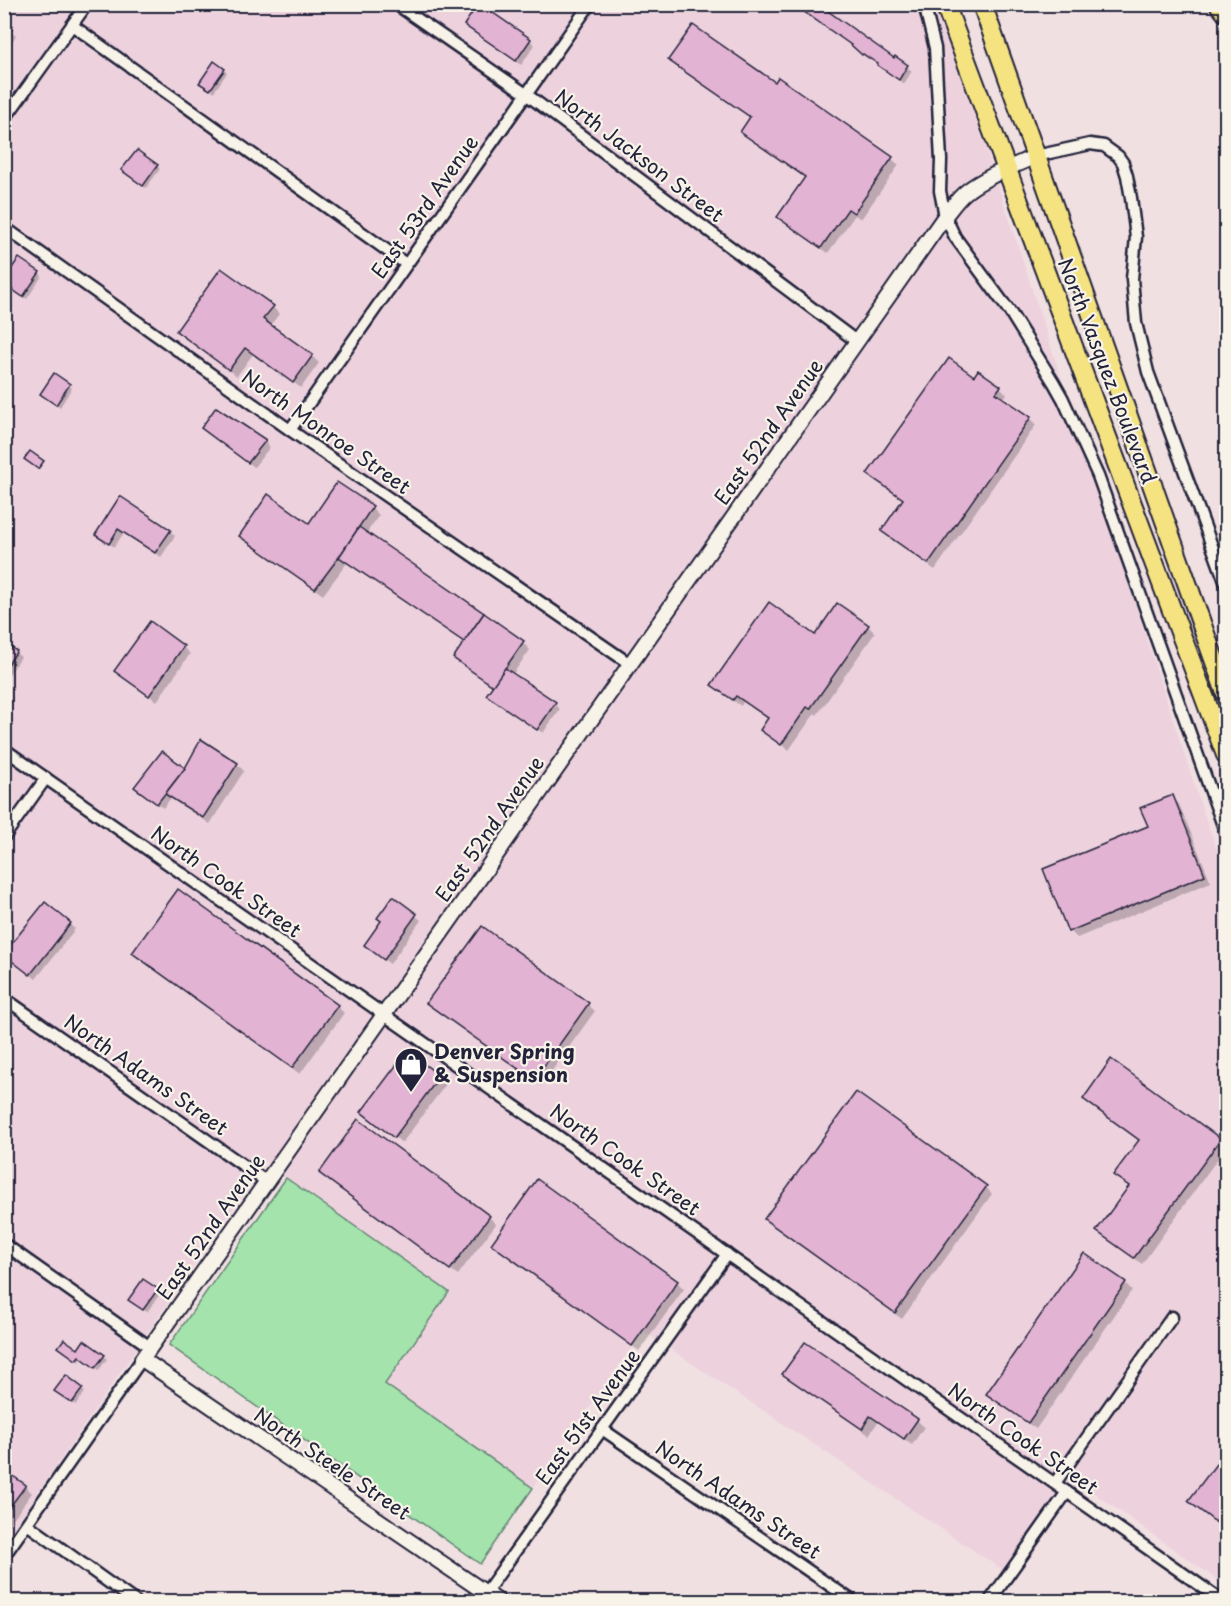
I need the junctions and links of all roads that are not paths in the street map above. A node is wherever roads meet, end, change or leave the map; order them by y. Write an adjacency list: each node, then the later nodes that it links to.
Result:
1 (87, 4): 9 (street)
2 (396, 4): 10 (street, North Jackson Street)
3 (590, 4): 10 (street, East 53rd Avenue)
4 (924, 4): 14 (street)
5 (945, 4): 13 (main road, North Vasquez Boulevard)
6 (982, 4): 12 (main road, North Vasquez Boulevard)
7 (1219, 4): 8 (main road)
8 (1227, 13)
9 (72, 25): 11 (street); 16 (street)
10 (526, 94): 16 (street, East 53rd Avenue); 17 (street, North Jackson Street)
11 (4, 120)
12 (1036, 156): 13 (street, East 52nd Avenue); 19 (street); 21 (main road, North Vasquez Boulevard)
13 (1007, 169): 14 (street, East 52nd Avenue); 23 (main road, North Vasquez Boulevard)
14 (945, 216): 17 (street, East 52nd Avenue); 25 (street)
15 (4, 227): 18 (street, North Monroe Street)
16 (406, 264): 18 (street, East 53rd Avenue)
17 (856, 341): 20 (street, East 52nd Avenue)
18 (290, 430): 20 (street, North Monroe Street)
19 (1227, 584)
20 (630, 664): 28 (street, East 52nd Avenue)
21 (1227, 693)
22 (4, 749): 24 (street, North Cook Street)
23 (1227, 755)
24 (46, 778): 26 (street); 28 (street, North Cook Street)
25 (1227, 834)
26 (4, 837)
27 (4, 998): 29 (street, North Adams Street)
28 (384, 1014): 29 (street, East 52nd Avenue); 31 (street, North Cook Street)
29 (267, 1182): 33 (street, East 52nd Avenue)
30 (4, 1244): 33 (street)
31 (727, 1254): 35 (street, East 51st Avenue); 36 (street, North Cook Street)
32 (1172, 1317): 36 (street)
33 (150, 1347): 34 (street, East 52nd Avenue)
34 (142, 1359): 38 (street, East 52nd Avenue); 40 (street, North Steele Street)
35 (602, 1429): 40 (street, East 51st Avenue); 43 (street, North Adams Street)
36 (1055, 1483): 37 (street, North Cook Street)
37 (1067, 1492): 44 (street); 45 (street, North Cook Street)
38 (27, 1524): 39 (street, East 52nd Avenue); 41 (street)
39 (4, 1556)
40 (482, 1597): 42 (street, North Steele Street)
41 (136, 1602)
42 (499, 1602)
43 (854, 1602)
44 (989, 1602)
45 (1224, 1602)

